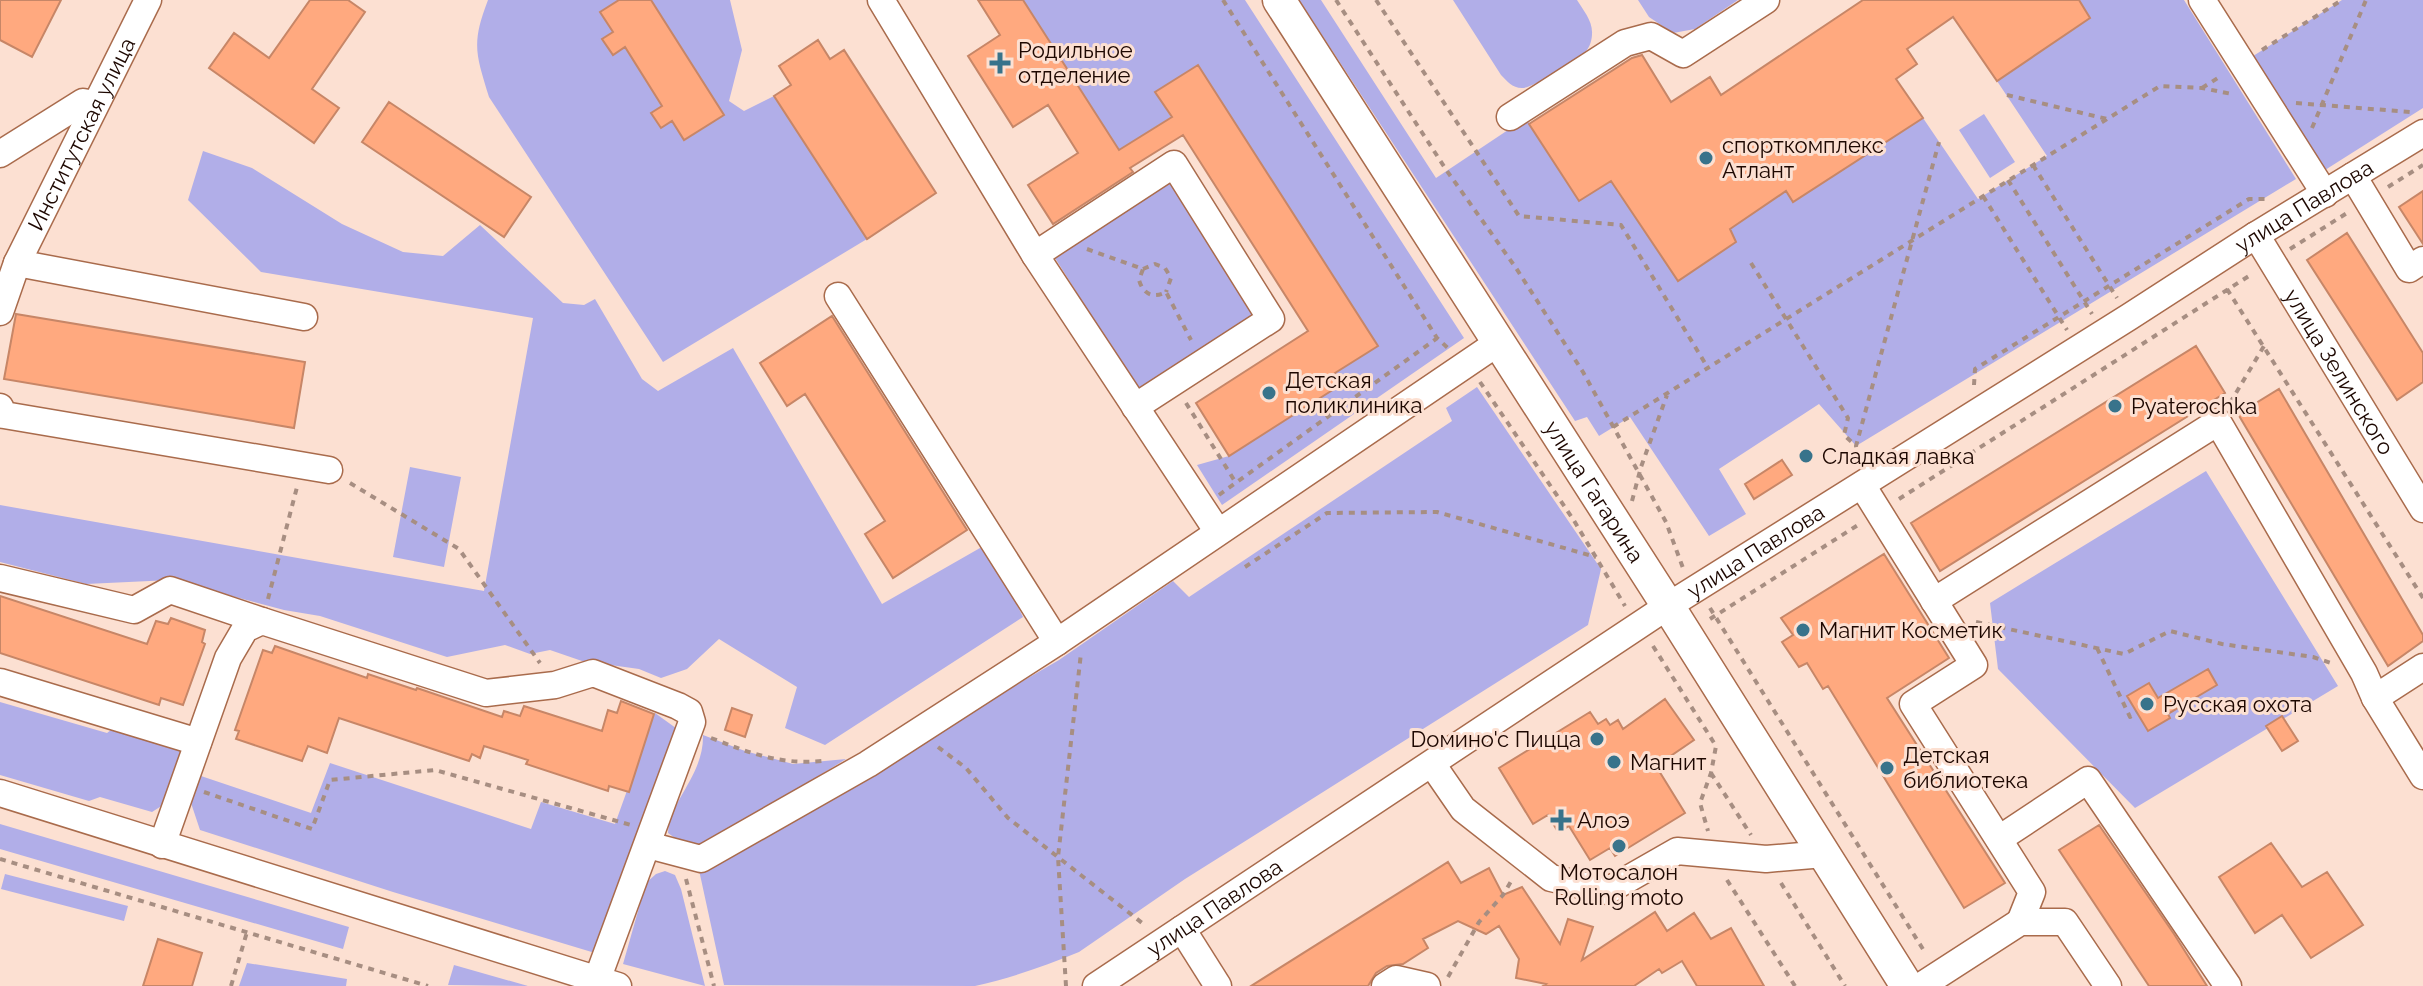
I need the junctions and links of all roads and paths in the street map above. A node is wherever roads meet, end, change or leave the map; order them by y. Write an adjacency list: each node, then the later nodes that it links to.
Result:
1 (881, 0): 34 (street)
2 (1223, 0): 51 (path)
3 (1279, 0): 52 (main road, улица Гагарина)
4 (1336, 0): 64 (path)
5 (1376, 0): 57 (path)
6 (1766, 0): 17 (street)
7 (2202, 0): 11 (street)
8 (2342, 0): 11 (path)
9 (2366, 0): 16 (path)
10 (138, 4): 15 (street, Институтская улица)
11 (2242, 63): 12 (path); 14 (street)
12 (2202, 88): 14 (path); 18 (path)
13 (2007, 95): 18 (path)
14 (2267, 103): 16 (path); 22 (street)
15 (95, 104): 21 (street); 37 (street, Институтская улица)
16 (2322, 104): 19 (path); 22 (path)
17 (1510, 117)
18 (2107, 119): 23 (path)
19 (2415, 126): 25 (street, улица Павлова)
20 (1939, 142): 33 (path)
21 (0, 154)
22 (2301, 156): 27 (street)
23 (2033, 165): 26 (path); 40 (path)
24 (2423, 165): 30 (path)
25 (2353, 176): 27 (street, улица Павлова); 30 (street)
26 (2008, 180): 28 (path); 44 (path)
27 (2325, 194): 31 (street, улица Павлова)
28 (1983, 196): 33 (path); 47 (path)
29 (2276, 199): 40 (path)
30 (2368, 200): 35 (street); 36 (path)
31 (2256, 235): 36 (street, улица Зелинского); 48 (street, улица Павлова)
32 (1059, 239): 34 (street); 39 (path); 55 (street)
33 (1913, 240): 49 (path); 65 (path)
34 (1035, 255): 62 (street)
35 (2423, 260)
36 (2272, 261): 41 (path); 73 (street, улица Зелинского)
37 (17, 263): 45 (street, Институтская улица); 46 (street)
38 (1751, 263): 49 (path)
39 (1143, 269): 42 (path); 42 (path)
40 (2109, 286): 44 (path); 48 (path)
41 (2227, 289): 53 (path); 74 (path)
42 (1166, 292): 55 (path)
43 (838, 296): 89 (street)
44 (2084, 301): 47 (path); 50 (path)
45 (0, 312)
46 (304, 317)
47 (2059, 317): 54 (path); 59 (path)
48 (2129, 317): 50 (street, улица Павлова)
49 (1787, 319): 57 (path); 65 (path)
50 (2104, 333): 54 (street, улица Павлова)
51 (1437, 338): 56 (path); 69 (path)
52 (1499, 342): 56 (street); 83 (main road, улица Гагарина)
53 (2264, 346): 63 (path); 82 (path)
54 (2078, 349): 70 (street, улица Павлова)
55 (1203, 363): 62 (street)
56 (1467, 364): 75 (street); 76 (path)
57 (1708, 368): 58 (path)
58 (1668, 393): 64 (path); 68 (path)
59 (1972, 394)
60 (1195, 396): 69 (path)
61 (0, 407): 66 (street)
62 (1135, 407): 72 (street)
63 (2218, 422): 81 (street); 92 (street)
64 (1613, 427): 68 (path)
65 (1856, 446): 70 (path)
66 (302, 466): 67 (street); 86 (path)
67 (329, 470): 94 (path)
68 (1639, 473): 71 (path); 77 (path)
69 (1236, 483): 72 (path)
70 (1862, 485): 74 (street); 80 (street, улица Павлова)
71 (1630, 507)
72 (1201, 508): 75 (street)
73 (2423, 509)
74 (1878, 512): 81 (street); 84 (path)
75 (1218, 532): 87 (street)
76 (1598, 558): 78 (path); 85 (path)
77 (1670, 562)
78 (1245, 567)
79 (0, 578): 86 (street)
80 (1698, 588): 83 (street, улица Павлова); 84 (path)
81 (1939, 597): 90 (path); 106 (street)
82 (2423, 598)
83 (1668, 606): 85 (street, улица Павлова); 88 (main road, улица Гагарина)
84 (1715, 616): 88 (path); 120 (path)
85 (1636, 620): 101 (street, улица Павлова); 108 (path)
86 (262, 621): 94 (street); 99 (street)
87 (1085, 623): 89 (street); 111 (path)
88 (1686, 635): 110 (main road, улица Гагарина)
89 (1057, 642): 98 (street)
90 (2097, 648): 92 (path); 96 (path)
91 (2423, 667): 95 (street)
92 (2364, 673): 95 (street)
93 (0, 682): 99 (street)
94 (555, 685): 97 (street)
95 (2375, 698): 102 (street)
96 (2137, 712)
97 (690, 729): 100 (path); 105 (street)
98 (917, 732): 100 (street); 111 (path)
99 (198, 742): 103 (street)
100 (868, 764): 109 (street)
101 (1432, 764): 108 (street); 117 (street, улица Павлова)
102 (2423, 776)
103 (183, 785): 105 (path); 107 (street)
104 (0, 793): 107 (street)
105 (650, 838): 109 (street); 122 (street)
106 (1999, 839): 113 (street); 136 (street)
107 (162, 845): 122 (street)
108 (1714, 852): 110 (street); 133 (path)
109 (680, 854): 126 (path)
110 (1824, 854): 134 (main road, улица Гагарина)
111 (1058, 857): 119 (path); 127 (path)
112 (0, 859): 118 (path)
113 (2032, 892): 115 (street); 116 (street)
114 (1503, 895): 132 (path)
115 (2020, 922): 116 (street); 120 (street)
116 (2065, 922): 135 (street)
117 (1182, 929): 128 (street, улица Павлова); 129 (street)
118 (247, 932): 121 (path); 123 (path)
119 (1154, 932)
120 (1930, 980)
121 (412, 981): 124 (path); 125 (path)
122 (607, 983)
123 (231, 986)
124 (406, 986)
125 (428, 986)
126 (714, 986)
127 (1066, 986)
128 (1096, 986)
129 (1218, 986)
130 (1385, 986): 131 (street)
131 (1427, 986)
132 (1443, 986)
133 (1795, 986)
134 (1907, 986)
135 (2108, 986)
136 (2228, 986)

